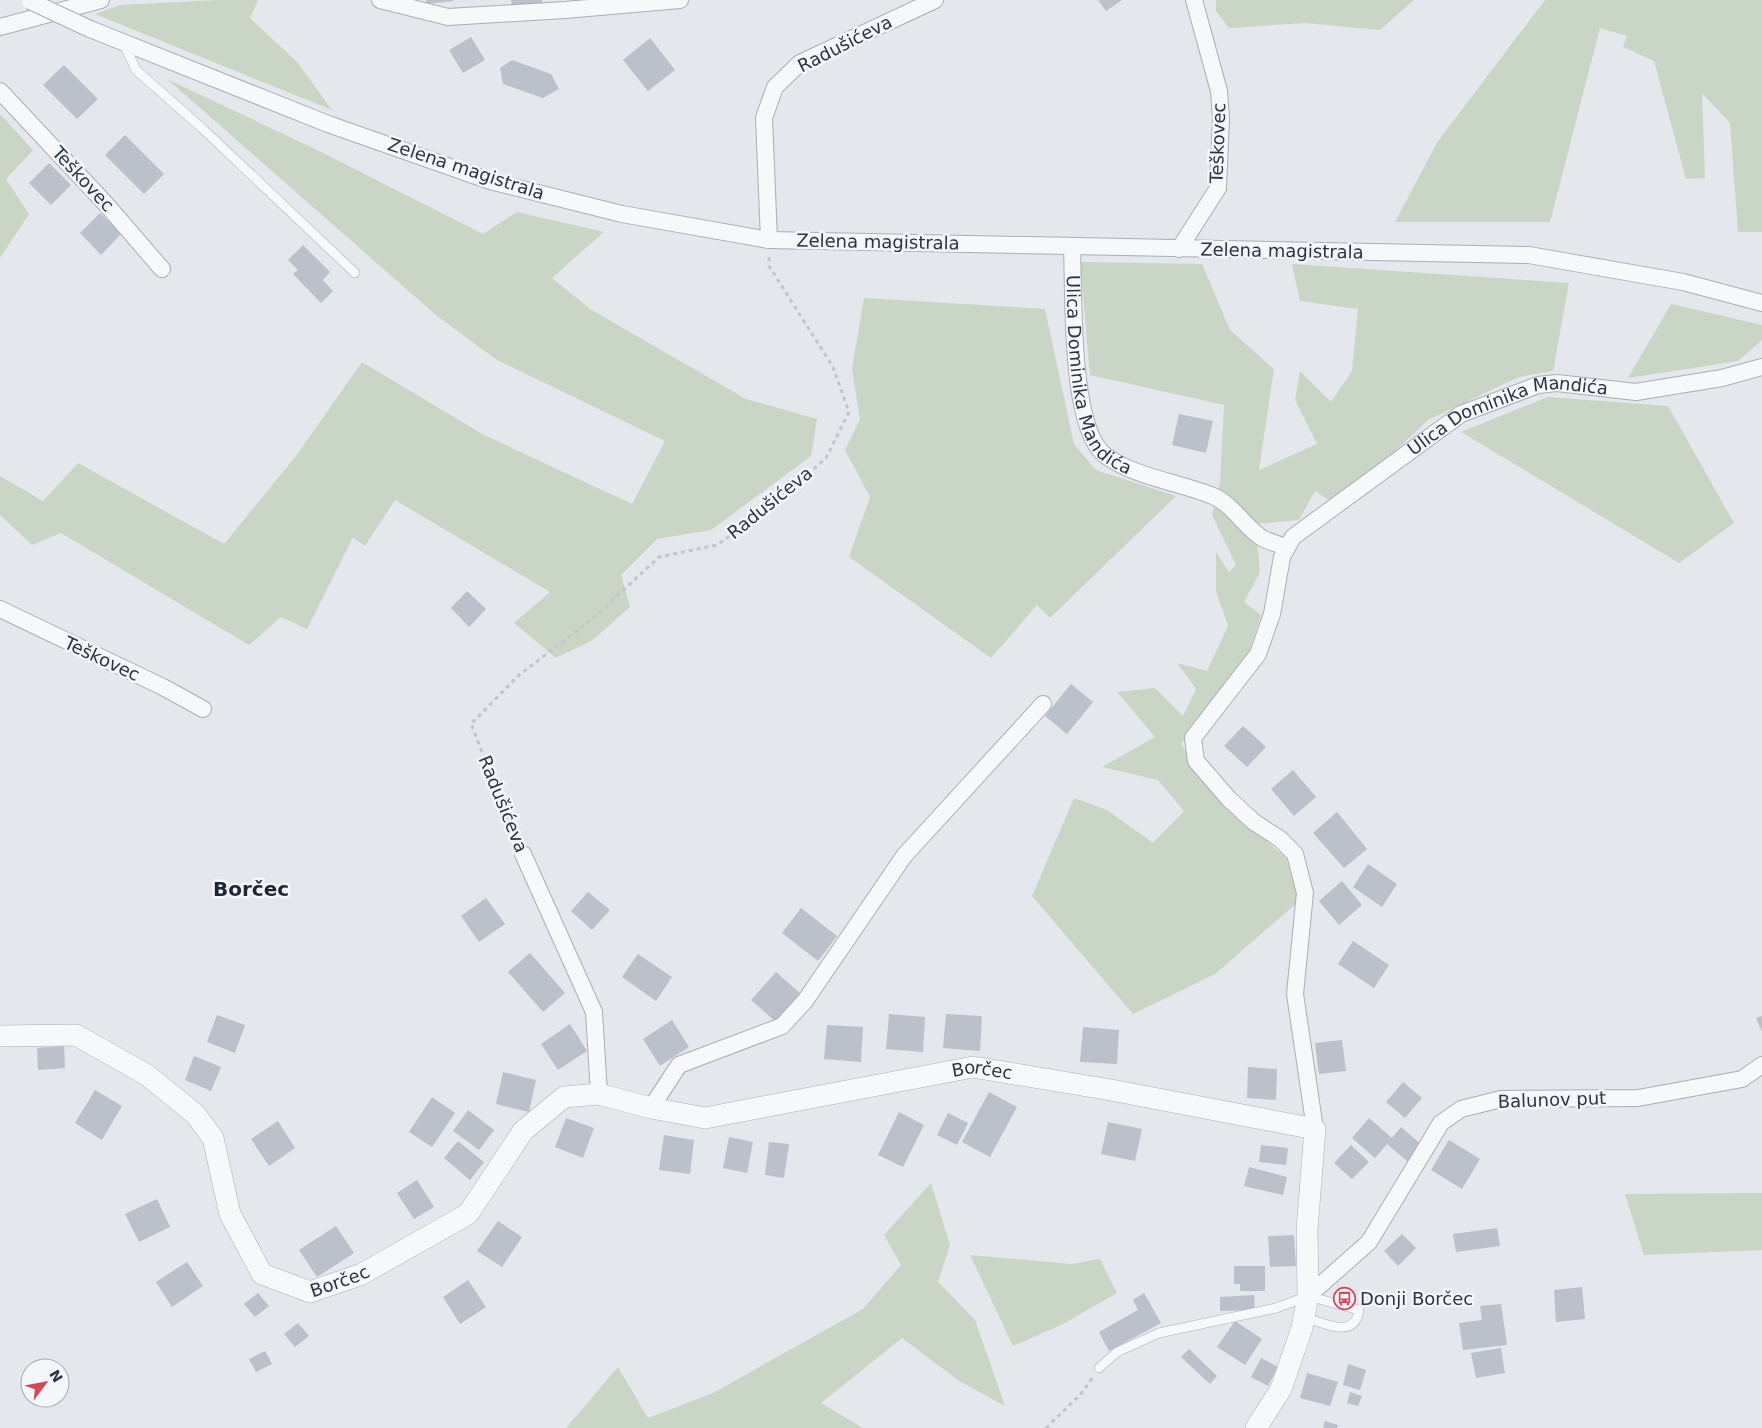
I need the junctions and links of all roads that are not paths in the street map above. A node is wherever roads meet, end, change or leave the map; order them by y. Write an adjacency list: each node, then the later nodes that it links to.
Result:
1 (30, 0): 8 (street, Zelena magistrala, bridge)
2 (101, 0): 7 (street)
3 (380, 0): 4 (street)
4 (680, 0)
5 (935, 0): 10 (street, Radušićeva)
6 (1194, 0): 12 (street, Teškovec)
7 (0, 27)
8 (124, 43): 10 (street, Zelena magistrala); 14 (lane)
9 (0, 91): 13 (street, Teškovec)
10 (769, 240): 11 (street, Zelena magistrala)
11 (1072, 247): 12 (street, Zelena magistrala); 17 (street, Ulica Dominika Mandića)
12 (1178, 249): 15 (street, Zelena magistrala)
13 (162, 269)
14 (355, 273)
15 (1762, 303)
16 (1762, 367): 17 (street, Ulica Dominika Mandića)
17 (1287, 548): 26 (street, Ulica Dominika Mandića)
18 (0, 609): 20 (street, Teškovec)
19 (1042, 704): 25 (street)
20 (203, 709)
21 (523, 854): 24 (street, Radušićeva)
22 (0, 1036): 24 (street, Borčec)
23 (1762, 1065): 27 (street, Balunov put)
24 (599, 1094): 25 (street, Borčec)
25 (651, 1108): 26 (street, Borčec)
26 (1315, 1128): 27 (street, Ulica Dominika Mandića)
27 (1308, 1296): 28 (street, Ulica Dominika Mandića); 28 (lane); 29 (lane)
28 (1304, 1318): 30 (street, Ulica Dominika Mandića)
29 (1099, 1368)
30 (1256, 1428)

